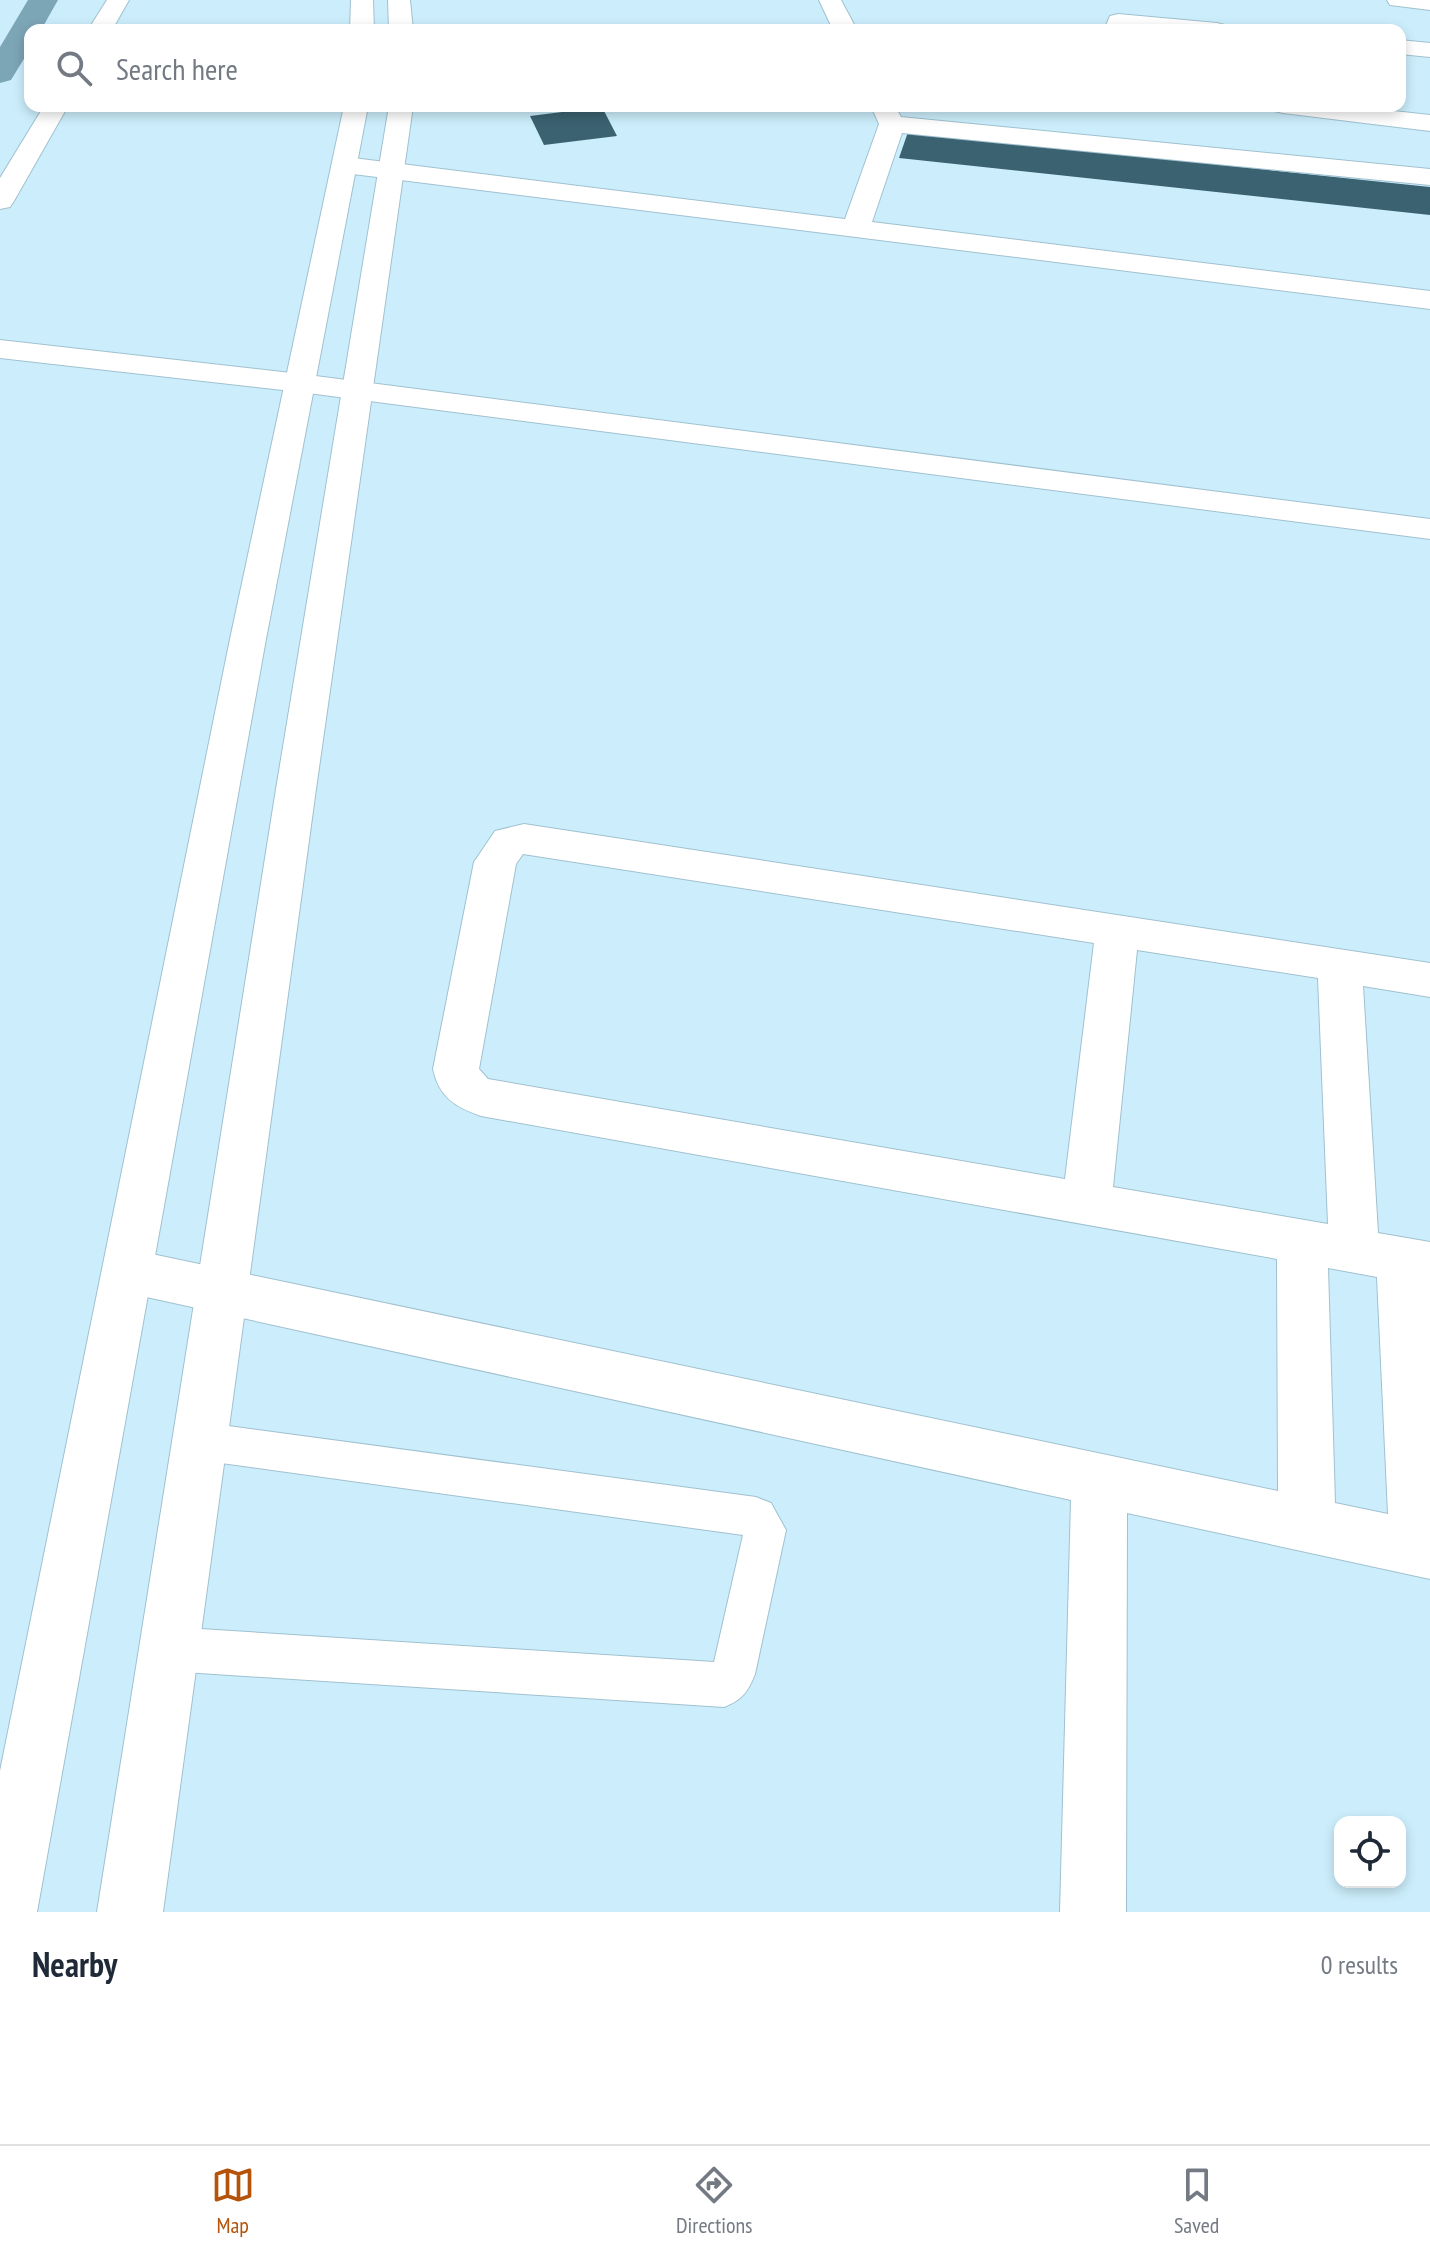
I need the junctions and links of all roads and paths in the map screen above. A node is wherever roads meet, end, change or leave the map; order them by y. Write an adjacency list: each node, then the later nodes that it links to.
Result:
1 (118, 0): 7 (street)
2 (362, 0): 8 (street)
3 (399, 0): 9 (street)
4 (830, 0): 10 (street)
5 (1398, 0): 6 (street)
6 (1430, 3)
7 (104, 24)
8 (362, 24)
9 (401, 24)
10 (842, 24)
11 (1117, 24): 12 (street)
12 (1151, 24)
13 (1406, 48): 14 (street)
14 (1430, 50)
15 (52, 112): 24 (street)
16 (355, 112): 21 (street)
17 (400, 112): 22 (street)
18 (1335, 112): 20 (street)
19 (887, 115): 23 (street); 25 (street)
20 (1430, 123)
21 (345, 165): 22 (street); 28 (street)
22 (391, 170): 25 (street); 29 (street)
23 (1430, 177)
24 (0, 201)
25 (856, 228): 26 (street)
26 (1430, 300)
27 (0, 349): 28 (street)
28 (300, 383): 29 (street); 37 (street)
29 (357, 391): 30 (street); 38 (street)
30 (1430, 529)
31 (1117, 931): 32 (street); 34 (street); 34 (street)
32 (1340, 965): 33 (street); 36 (street)
33 (1430, 980)
34 (1087, 1202): 35 (street)
35 (1302, 1242): 36 (street); 41 (street)
36 (1395, 1258): 42 (street)
37 (128, 1271): 38 (street); 44 (street)
38 (222, 1291): 39 (street); 40 (street)
39 (199, 1441): 43 (street); 43 (lane)
40 (1099, 1480): 41 (street); 46 (street)
41 (1307, 1524): 42 (street)
42 (1424, 1550)
43 (169, 1649): 45 (street)
44 (4, 1912)
45 (130, 1912)
46 (1093, 1912)

